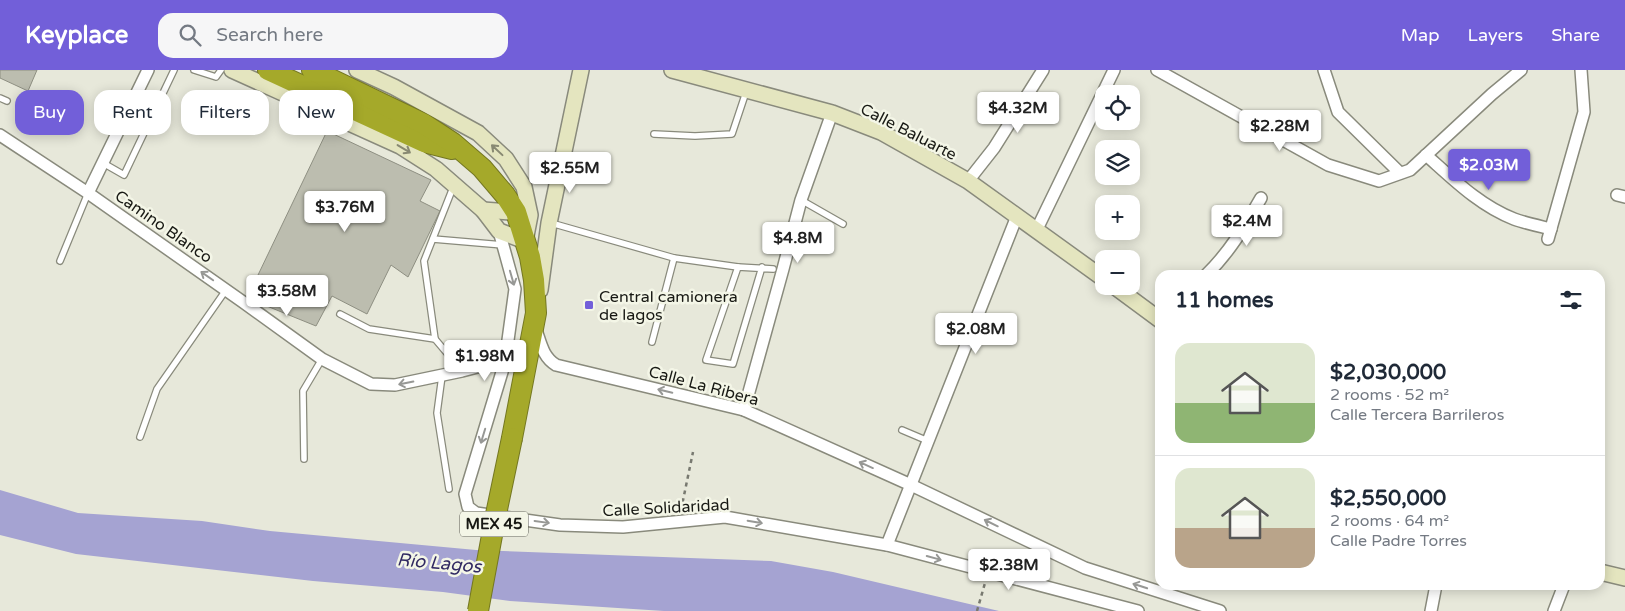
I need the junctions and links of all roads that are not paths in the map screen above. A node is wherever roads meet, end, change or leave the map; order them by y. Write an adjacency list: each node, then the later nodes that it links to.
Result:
1 (148, 70): 29 (street)
2 (174, 70): 29 (lane)
3 (194, 70): 4 (lane)
4 (221, 70)
5 (232, 70): 19 (street)
6 (268, 70): 17 (highway)
7 (312, 70): 27 (highway)
8 (357, 70): 37 (street, one-way to 8)
9 (581, 70): 39 (street)
10 (672, 70): 18 (street, Calle Baluarte)
11 (1043, 70): 31 (street)
12 (1114, 70): 41 (street)
13 (1157, 70): 30 (street)
14 (1324, 70): 30 (street)
15 (1521, 70): 28 (street)
16 (1580, 70): 28 (street)
17 (311, 90)
18 (747, 90): 23 (street, Calle Baluarte); 25 (lane)
19 (279, 92)
20 (0, 98): 21 (lane)
21 (7, 101)
22 (353, 109): 27 (highway)
23 (832, 113): 31 (street, Calle Baluarte); 35 (street)
24 (353, 125): 32 (street, one-way to 32)
25 (654, 134)
26 (0, 135): 33 (street, Camino Blanco)
27 (464, 152): 37 (highway)
28 (1426, 155): 30 (street)
29 (103, 163): 33 (street)
30 (1405, 172)
31 (968, 181): 38 (street, Calle Baluarte)
32 (454, 185): 36 (street); 43 (lane)
33 (88, 193): 46 (lane); 52 (street, Camino Blanco, one-way to 33)
34 (1261, 198): 50 (street)
35 (801, 200): 40 (lane); 63 (street)
36 (483, 210): 37 (street); 42 (street)
37 (523, 213): 39 (street); 44 (highway)
38 (1017, 216): 41 (street, Calle Baluarte); 66 (street)
39 (549, 223): 45 (lane); 56 (street)
40 (843, 224)
41 (1036, 230): 51 (street, Calle Baluarte)
42 (501, 238): 43 (lane); 44 (street); 60 (street, one-way to 60)
43 (433, 239): 57 (lane)
44 (525, 241): 56 (highway, MEX 45)
45 (674, 258): 47 (lane); 58 (lane)
46 (60, 261)
47 (738, 267): 48 (lane); 48 (lane)
48 (762, 267): 49 (lane)
49 (773, 269)
50 (1211, 270)
51 (1095, 273)
52 (226, 290): 59 (street, Camino Blanco); 65 (lane)
53 (1126, 295): 55 (street)
54 (340, 314): 57 (lane)
55 (1155, 316)
56 (535, 318): 63 (street, Calle La Ribera, one-way to 56); 75 (highway, MEX 45, bridge)
57 (435, 339): 61 (lane)
58 (652, 342)
59 (322, 359): 62 (street, Camino Blanco, one-way to 59); 67 (lane)
60 (505, 362): 61 (street, Camino Blanco); 70 (street, Calle Solidaridad, one-way to 70)
61 (462, 371): 62 (street, Camino Blanco)
62 (442, 376): 69 (lane)
63 (744, 410): 68 (street, Calle La Ribera, one-way to 63)
64 (902, 430): 66 (lane)
65 (140, 437)
66 (928, 441): 68 (street)
67 (304, 459)
68 (911, 485): 70 (street); 77 (street, Calle La Ribera, one-way to 68)
69 (449, 489)
70 (886, 545): 76 (street, Calle Solidaridad, one-way to 76)
71 (1605, 573): 72 (street)
72 (1625, 578)
73 (1435, 590): 78 (street)
74 (1562, 590): 79 (street)
75 (478, 611)
76 (1138, 611)
77 (1220, 611)
78 (1432, 611)
79 (1554, 611)

